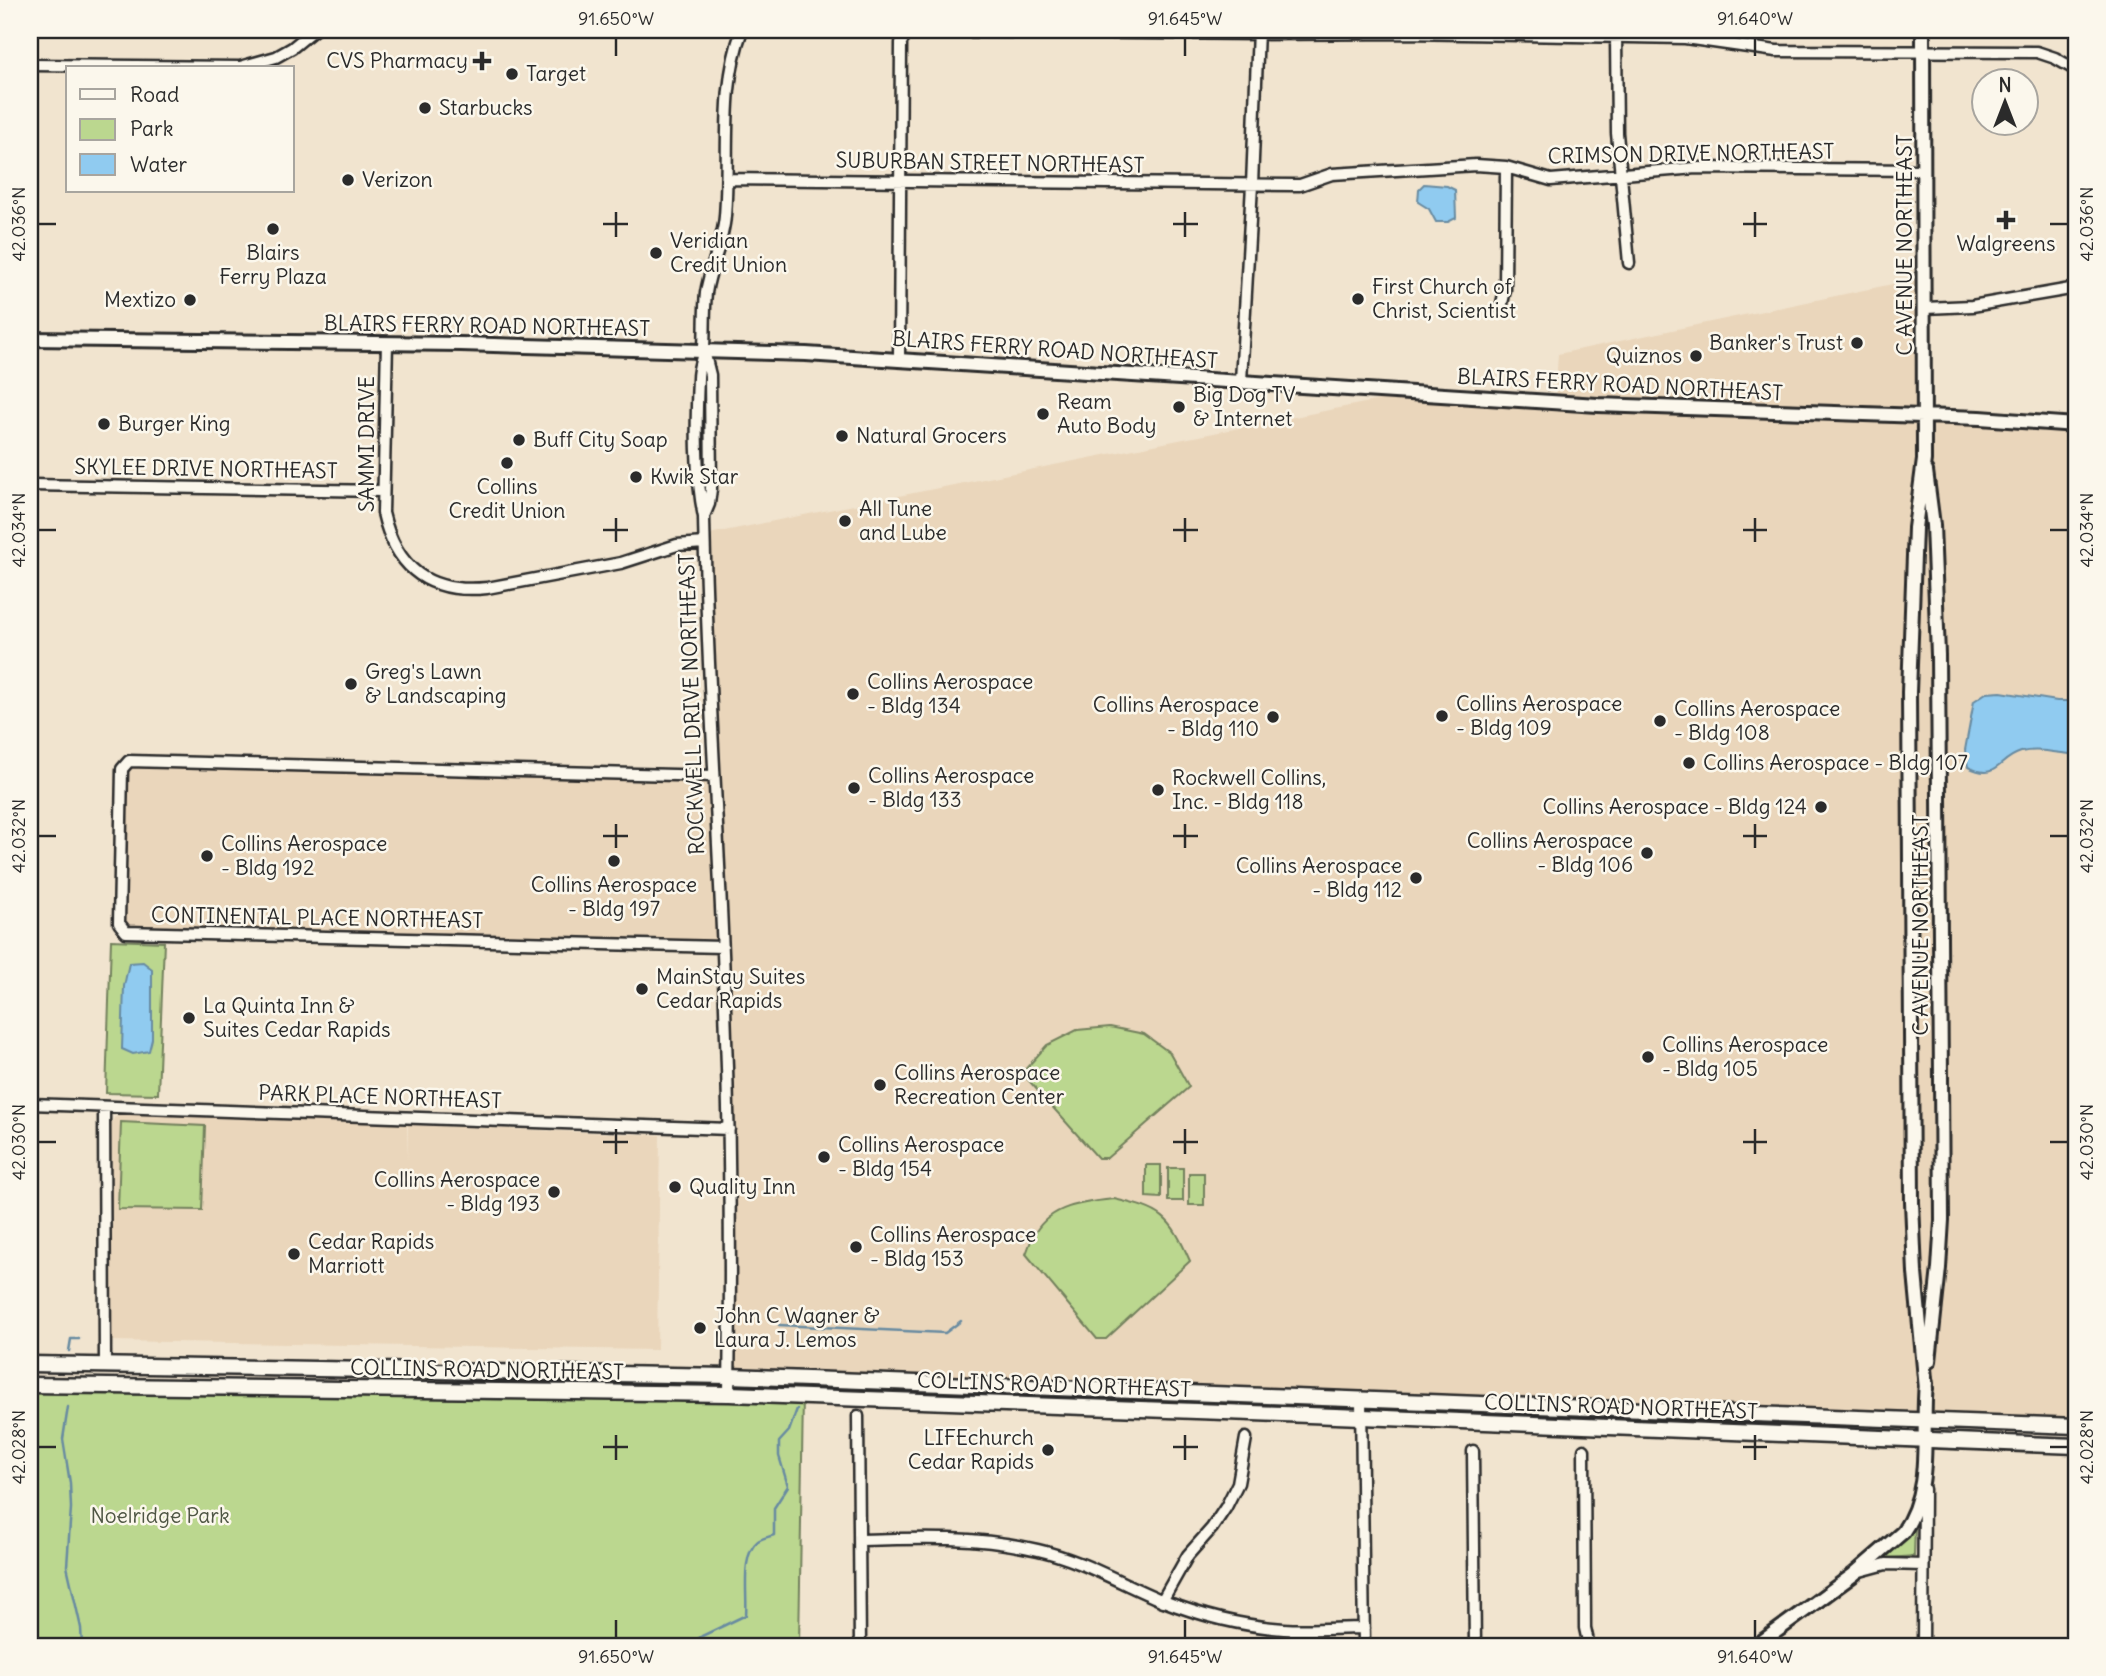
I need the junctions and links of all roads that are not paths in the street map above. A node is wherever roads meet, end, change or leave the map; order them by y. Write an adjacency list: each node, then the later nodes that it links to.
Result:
1 (314, 30): 10 (street)
2 (742, 30): 15 (street, ROCKWELL DRIVE NORTHEAST)
3 (1923, 30): 7 (main road, C AVENUE NORTHEAST)
4 (1257, 32): 5 (street); 16 (street); 17 (street)
5 (1405, 32): 6 (street)
6 (1616, 37): 7 (street); 14 (street)
7 (1924, 52): 11 (street); 13 (main road, C AVENUE NORTHEAST)
8 (30, 65): 9 (street)
9 (135, 66)
10 (244, 66)
11 (2076, 71)
12 (1506, 167): 14 (street, CRIMSON DRIVE NORTHEAST); 17 (street, CRIMSON DRIVE NORTHEAST); 20 (street)
13 (1923, 170): 14 (street, CRIMSON DRIVE NORTHEAST); 21 (main road, C AVENUE NORTHEAST)
14 (1621, 174): 18 (street)
15 (727, 178): 16 (street, SUBURBAN STREET NORTHEAST); 24 (street, ROCKWELL DRIVE NORTHEAST)
16 (900, 181): 17 (street, SUBURBAN STREET NORTHEAST); 25 (street)
17 (1252, 185): 26 (street)
18 (1629, 262)
19 (2076, 288): 21 (street)
20 (1500, 308)
21 (1925, 308): 27 (main road, C AVENUE NORTHEAST)
22 (30, 339): 23 (main road, BLAIRS FERRY ROAD NORTHEAST)
23 (387, 343): 24 (main road, BLAIRS FERRY ROAD NORTHEAST); 31 (street, SAMMI DRIVE)
24 (704, 350): 25 (main road, BLAIRS FERRY ROAD NORTHEAST); 32 (street, ROCKWELL DRIVE NORTHEAST)
25 (899, 359): 26 (main road, BLAIRS FERRY ROAD NORTHEAST)
26 (1241, 381): 27 (main road, BLAIRS FERRY ROAD NORTHEAST)
27 (1924, 416): 28 (main road, BLAIRS FERRY ROAD NORTHEAST); 29 (main road, C AVENUE NORTHEAST)
28 (2076, 425)
29 (1924, 460): 43 (main road, C AVENUE NORTHEAST); 43 (main road, C AVENUE NORTHEAST)
30 (30, 485): 31 (street, SKYLEE DRIVE NORTHEAST)
31 (382, 491): 32 (street, SAMMI DRIVE)
32 (704, 543): 33 (street, ROCKWELL DRIVE NORTHEAST)
33 (714, 776): 34 (street, ROCKWELL DRIVE NORTHEAST); 34 (street, CONTINENTAL PLACE NORTHEAST)
34 (722, 947): 37 (street, ROCKWELL DRIVE NORTHEAST)
35 (30, 1104): 36 (street, PARK PLACE NORTHEAST)
36 (104, 1107): 37 (street, PARK PLACE NORTHEAST); 39 (street)
37 (729, 1129): 41 (street, ROCKWELL DRIVE NORTHEAST)
38 (30, 1364): 39 (highway, COLLINS ROAD NORTHEAST)
39 (105, 1366): 40 (highway, COLLINS ROAD NORTHEAST); 41 (highway, COLLINS ROAD NORTHEAST)
40 (30, 1376)
41 (729, 1376): 44 (street, ROCKWELL DRIVE NORTHEAST); 45 (highway, COLLINS ROAD NORTHEAST)
42 (30, 1385): 44 (highway, COLLINS ROAD NORTHEAST)
43 (1926, 1389): 48 (main road, C AVENUE NORTHEAST)
44 (729, 1394): 47 (highway, COLLINS ROAD NORTHEAST)
45 (1362, 1399): 47 (street); 48 (highway, COLLINS ROAD NORTHEAST)
46 (858, 1416): 56 (street)
47 (1362, 1417): 51 (highway, COLLINS ROAD NORTHEAST); 60 (street)
48 (1925, 1420): 49 (highway, COLLINS ROAD NORTHEAST); 51 (main road, C AVENUE NORTHEAST)
49 (2076, 1426)
50 (1246, 1438): 59 (street)
51 (1925, 1440): 52 (highway, COLLINS ROAD NORTHEAST); 55 (main road, C AVENUE NORTHEAST)
52 (2076, 1446)
53 (1584, 1450): 64 (street)
54 (1473, 1451): 63 (street)
55 (1924, 1479): 57 (street, C AVENUE NORTHEAST); 58 (main road)
56 (859, 1540): 59 (street); 61 (street)
57 (1923, 1564): 58 (street); 66 (street, C AVENUE NORTHEAST)
58 (1853, 1574): 65 (main road)
59 (1163, 1601): 60 (street)
60 (1364, 1628): 62 (street)
61 (860, 1646)
62 (1364, 1646)
63 (1475, 1646)
64 (1589, 1646)
65 (1756, 1646)
66 (1923, 1646)

